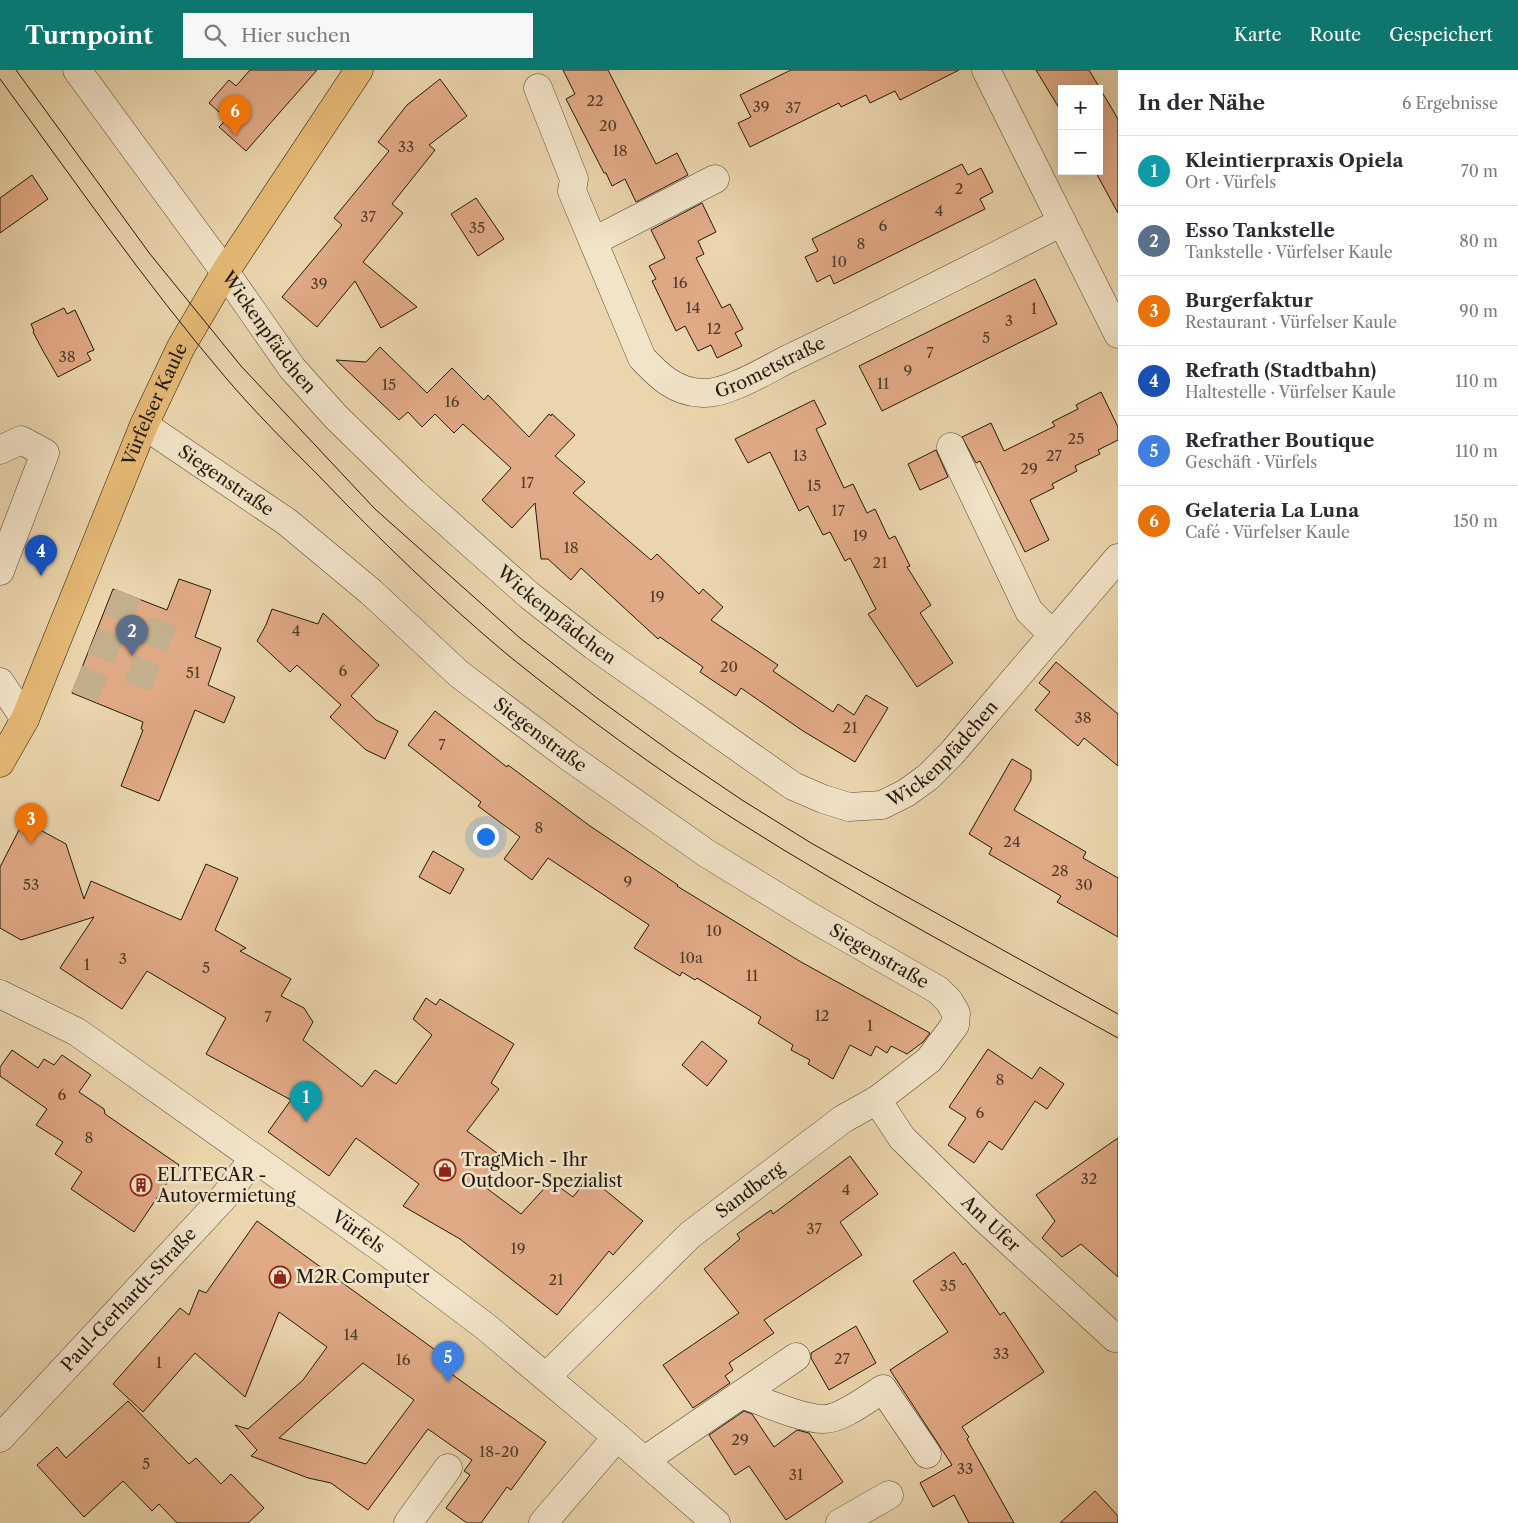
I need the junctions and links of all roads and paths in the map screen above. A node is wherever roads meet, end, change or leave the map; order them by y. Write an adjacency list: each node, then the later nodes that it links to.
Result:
1 (78, 70): 8 (street, Wickenpfädchen)
2 (360, 70): 8 (main road, Vürfelser Kaule)
3 (986, 70): 6 (street)
4 (538, 88): 7 (street, Grometstraße)
5 (715, 179): 7 (street)
6 (1062, 222): 7 (street, Grometstraße); 9 (street)
7 (594, 241)
8 (225, 272): 10 (main road, Vürfelser Kaule); 15 (street, Wickenpfädchen)
9 (1118, 334)
10 (144, 426): 17 (main road, Vürfelser Kaule); 20 (street, Siegenstraße)
11 (951, 446): 15 (street)
12 (0, 450): 14 (street)
13 (1118, 558): 15 (street, Wickenpfädchen)
14 (0, 571)
15 (1053, 635)
16 (0, 682): 17 (street)
17 (25, 719): 18 (main road, Vürfelser Kaule)
18 (0, 763)
19 (3, 1003): 22 (street, Vürfels)
20 (956, 1013): 21 (street, Sandberg)
21 (877, 1100): 23 (street, Am Ufer); 25 (street, Sandberg)
22 (254, 1158): 25 (street, Vürfels); 28 (street, Paul-Gerhardt-Straße)
23 (1115, 1338)
24 (796, 1357): 26 (street)
25 (546, 1376): 27 (street, Vürfels)
26 (742, 1394): 29 (street); 30 (street)
27 (618, 1437): 30 (street, Vürfels); 34 (street)
28 (0, 1438)
29 (927, 1454)
30 (645, 1460): 35 (street, Vürfels)
31 (448, 1468): 33 (street)
32 (889, 1495): 36 (street)
33 (408, 1523)
34 (543, 1523)
35 (716, 1523)
36 (840, 1523)

